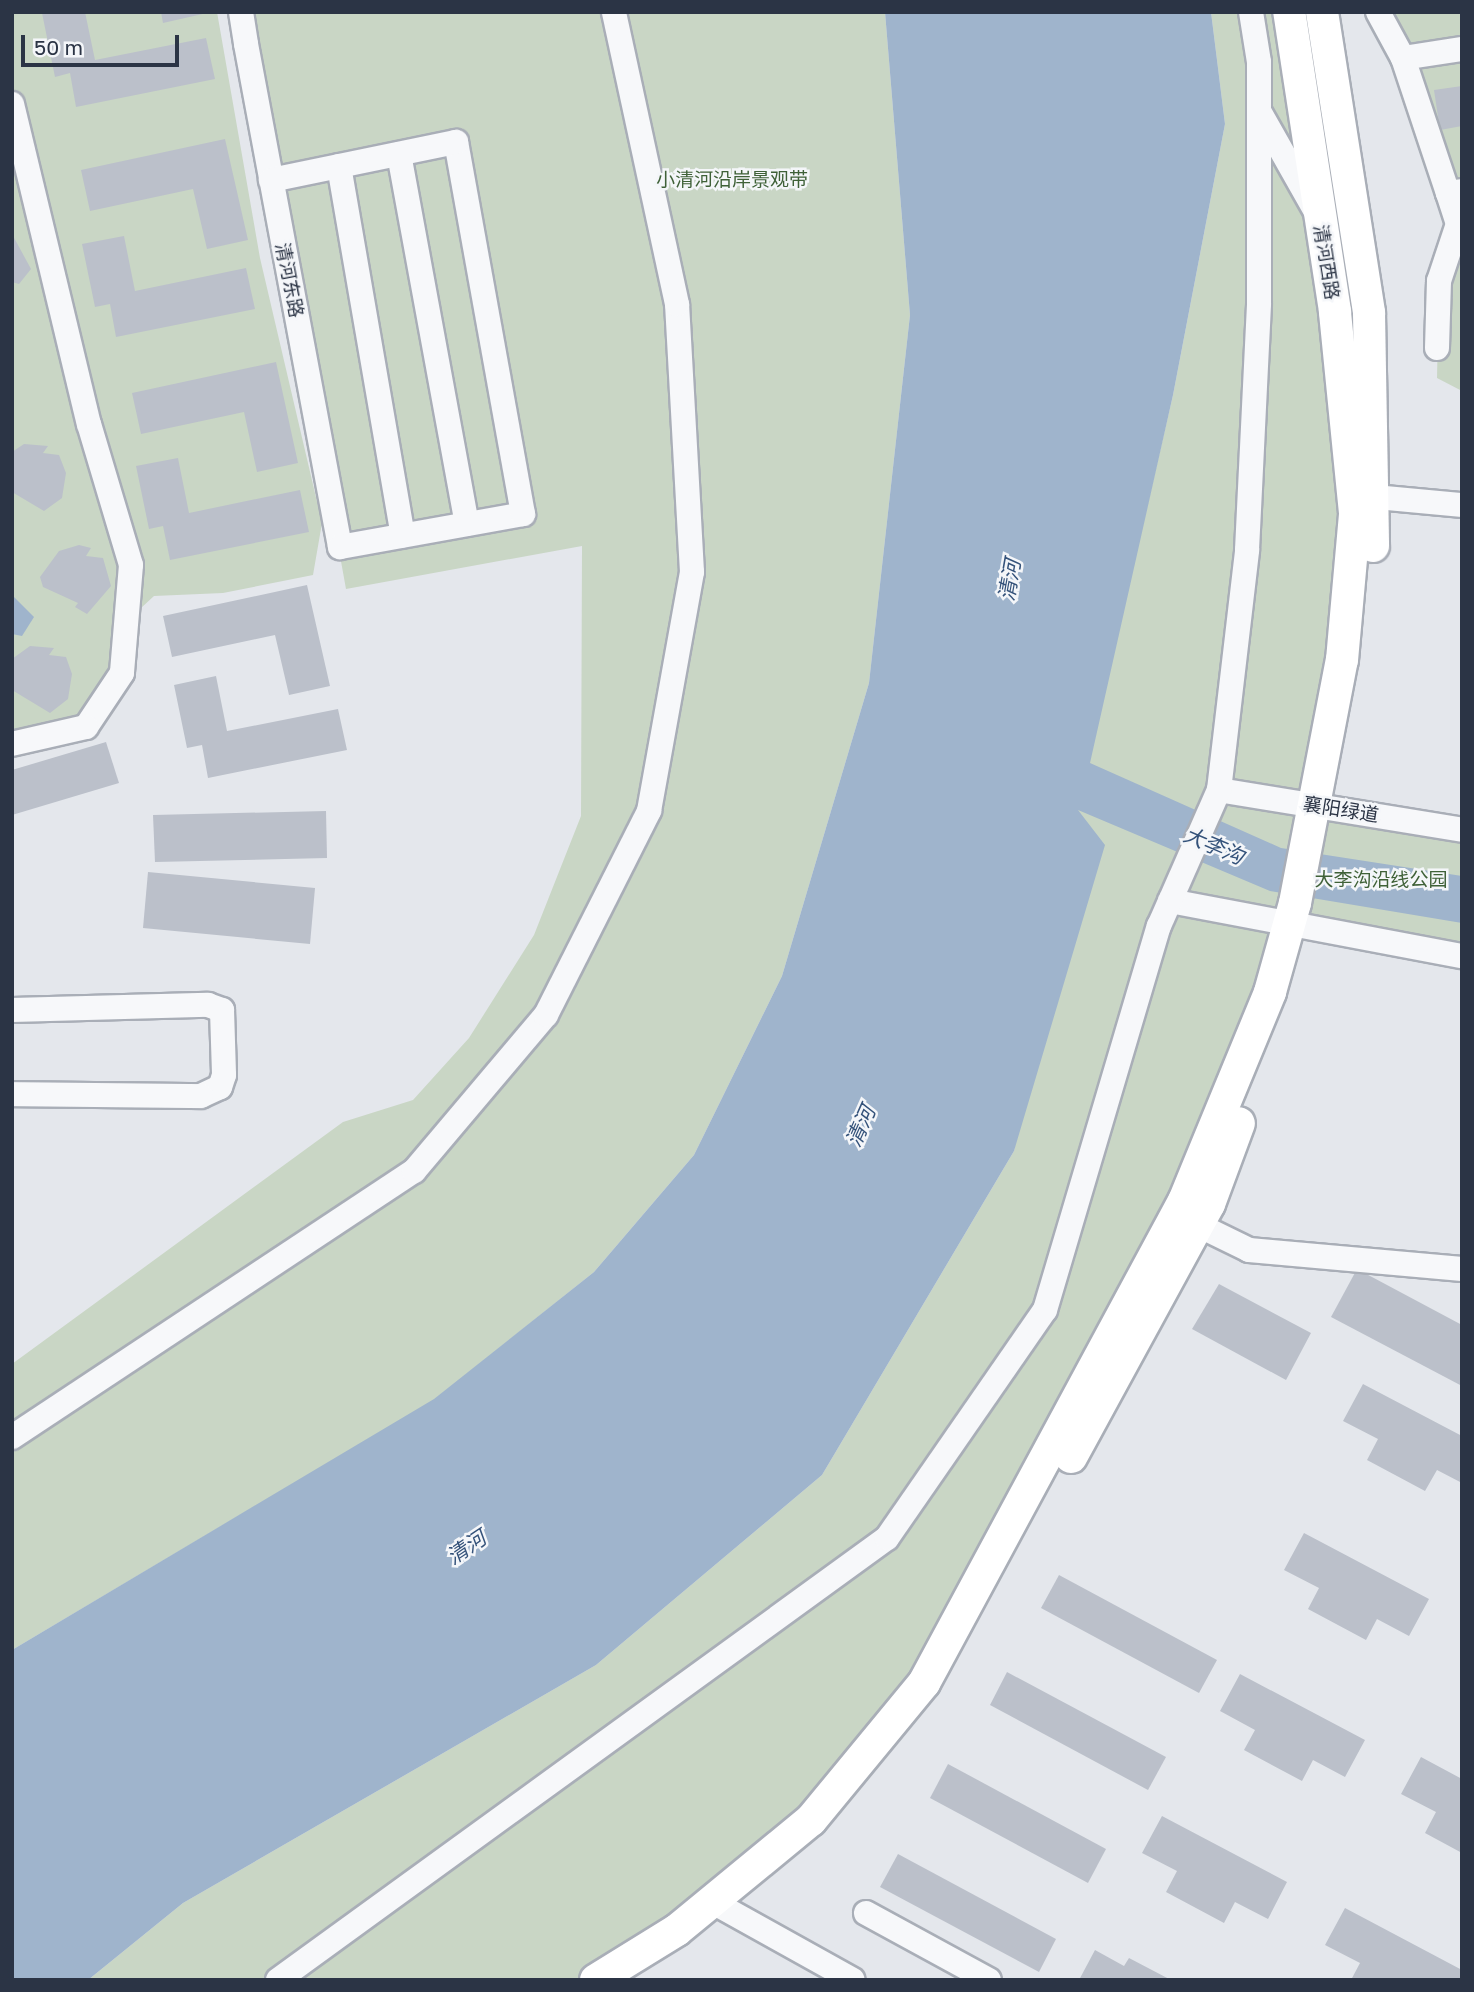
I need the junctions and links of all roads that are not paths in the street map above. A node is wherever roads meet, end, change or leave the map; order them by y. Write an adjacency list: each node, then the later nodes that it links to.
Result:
1 (241, 12): 13 (street, 清河东路)
2 (614, 12): 32 (street)
3 (1251, 12): 10 (street)
4 (1289, 12): 15 (main road, 清河西路)
5 (1322, 12): 17 (main road)
6 (1378, 12): 8 (street)
7 (1462, 49): 8 (street)
8 (1403, 58): 14 (street)
9 (12, 104): 21 (street)
10 (1259, 110): 15 (street); 22 (street)
11 (400, 154): 12 (street); 19 (street); 19 (street)
12 (339, 166): 13 (street); 20 (street)
13 (271, 180): 20 (street, 清河东路)
14 (1455, 192): 16 (street)
15 (1321, 220): 17 (main road, 清河西路)
16 (1437, 348)
17 (1362, 501): 18 (street); 23 (main road)
18 (1462, 505)
19 (467, 524): 20 (street)
20 (403, 535)
21 (12, 744)
22 (1216, 798): 23 (street, 襄阳绿道); 25 (street)
23 (1323, 814): 24 (street, 襄阳绿道); 26 (main road)
24 (1462, 830)
25 (1172, 896): 26 (street); 35 (street)
26 (1300, 917): 27 (street); 30 (main road); 33 (main road)
27 (1462, 956)
28 (12, 1010): 29 (street)
29 (12, 1094)
30 (1198, 1225): 31 (street); 33 (main road)
31 (1462, 1269)
32 (12, 1437)
33 (719, 1907): 36 (main road); 37 (main road); 38 (street)
34 (866, 1913): 39 (street)
35 (278, 1980)
36 (596, 1980)
37 (633, 1980)
38 (853, 1980)
39 (989, 1980)

